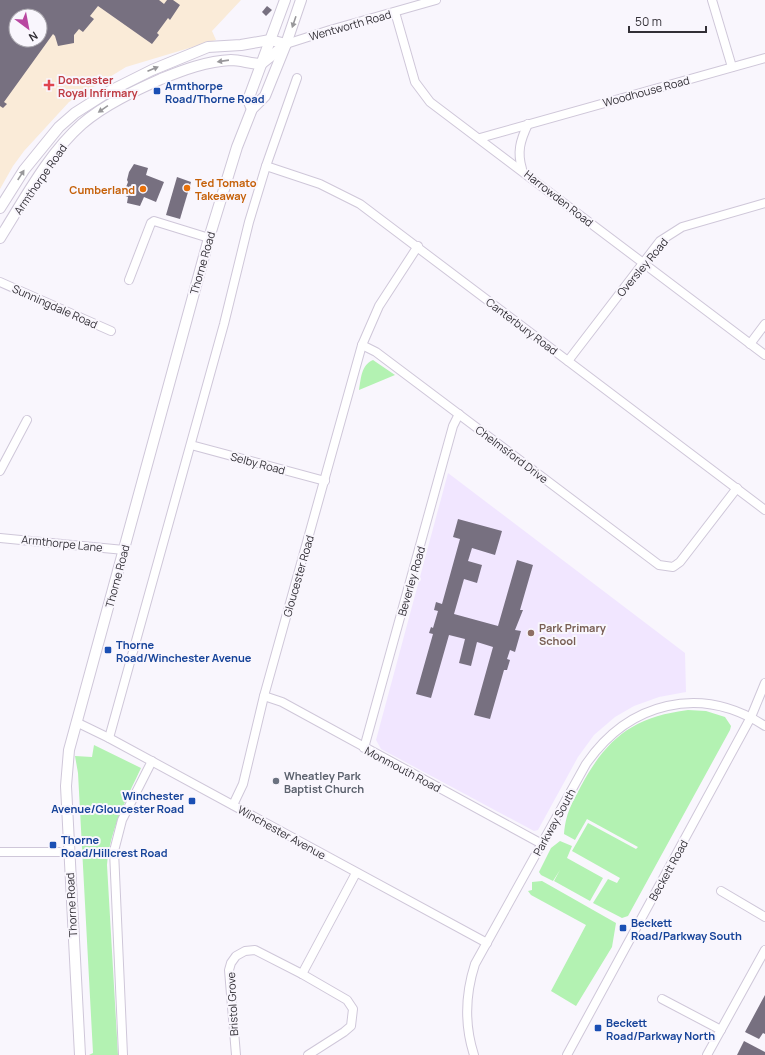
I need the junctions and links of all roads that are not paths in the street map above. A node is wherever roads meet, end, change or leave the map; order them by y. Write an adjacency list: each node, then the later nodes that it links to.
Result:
1 (285, 0): 6 (street, Thorne Road)
2 (301, 0): 7 (street, Thorne Road, one-way to 7)
3 (436, 0): 5 (street, Wentworth Road)
4 (712, 0): 10 (street)
5 (395, 12): 7 (street, Wentworth Road); 14 (street, Harrowden Road)
6 (270, 40): 7 (street, Armthorpe Road); 9 (street, Thorne Road); 18 (street, Armthorpe Road, one-way to 6)
7 (286, 44): 9 (street); 12 (street, Thorne Road)
8 (765, 58): 10 (street, Woodhouse Road)
9 (261, 64): 12 (street, Thorne Road); 19 (street, Armthorpe Road, one-way to 19)
10 (732, 67): 13 (street, Woodhouse Road)
11 (297, 78): 15 (street)
12 (252, 109): 20 (street, Thorne Road)
13 (528, 124): 14 (street, Woodhouse Road); 16 (street)
14 (480, 138): 16 (street, Harrowden Road)
15 (266, 166): 21 (street, Canterbury Road); 33 (street)
16 (522, 170): 22 (street, Harrowden Road)
17 (765, 203): 22 (street, Oversley Road)
18 (0, 208)
19 (0, 238)
20 (209, 238): 23 (street); 39 (street, Thorne Road)
21 (418, 246): 28 (street); 30 (street, Canterbury Road)
22 (642, 263): 27 (street, Harrowden Road); 30 (street, Oversley Road)
23 (129, 280)
24 (0, 282): 26 (street, Sunningdale Road)
25 (765, 324): 27 (street)
26 (111, 331)
27 (750, 344): 29 (street, Harrowden Road)
28 (362, 346): 31 (street, Chelmsford Drive); 35 (street, Gloucester Road)
29 (765, 355)
30 (568, 361): 36 (street, Canterbury Road)
31 (459, 414): 36 (street, Chelmsford Drive); 46 (street, Beverley Road)
32 (27, 420): 34 (street)
33 (191, 445): 35 (street, Selby Road); 45 (street)
34 (0, 471)
35 (325, 481): 41 (street, Gloucester Road)
36 (737, 488): 37 (street, Canterbury Road)
37 (765, 510)
38 (0, 538): 39 (street, Armthorpe Lane)
39 (124, 550): 43 (street, Thorne Road)
40 (765, 683): 42 (street, Beckett Road)
41 (264, 696): 46 (street, Monmouth Road); 48 (street, Gloucester Road)
42 (752, 717): 44 (street, Parkway South); 49 (street, Parkway South); 66 (street, Beckett Road)
43 (76, 722): 45 (street, Winchester Avenue); 51 (street, Thorne Road)
44 (765, 726)
45 (109, 738): 47 (street, Winchester Avenue)
46 (364, 748): 49 (street, Monmouth Road)
47 (152, 761): 48 (street, Winchester Avenue); 62 (street)
48 (233, 805): 52 (street, Winchester Avenue)
49 (542, 844): 55 (street, Parkway South)
50 (0, 852): 51 (street)
51 (68, 852): 61 (street, Thorne Road)
52 (356, 873): 55 (street, Winchester Avenue); 58 (street)
53 (722, 891): 54 (street)
54 (765, 917)
55 (487, 943): 65 (street, Parkway South)
56 (765, 950): 57 (street)
57 (761, 965): 60 (street)
58 (302, 974): 63 (street, Bristol Grove); 64 (street, Bristol Grove)
59 (662, 999): 60 (street)
60 (720, 1030): 67 (street)
61 (80, 1055)
62 (123, 1055)
63 (236, 1055)
64 (308, 1055)
65 (474, 1055)
66 (567, 1055)
67 (707, 1055)

